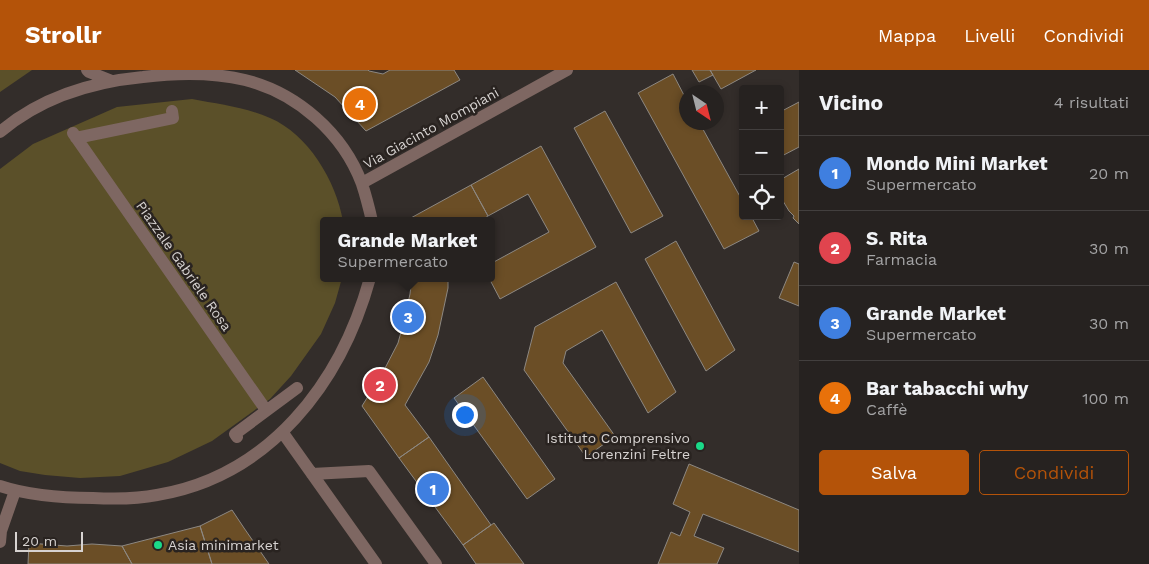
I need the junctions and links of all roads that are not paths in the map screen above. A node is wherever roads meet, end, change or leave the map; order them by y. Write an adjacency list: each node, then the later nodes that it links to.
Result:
1 (87, 70): 4 (street)
2 (567, 70): 7 (street, Via Giacinto Mompiani)
3 (226, 73): 4 (street); 7 (street)
4 (112, 81): 6 (street)
5 (172, 111): 11 (street, Piazzale Gabriele Rosa)
6 (0, 132)
7 (362, 183): 8 (street)
8 (371, 217)
9 (369, 282): 12 (street)
10 (297, 388): 11 (street)
11 (266, 410): 13 (street)
12 (283, 433): 14 (street); 16 (street)
13 (237, 437)
14 (312, 474): 18 (street); 19 (street)
15 (0, 486): 16 (street)
16 (15, 491): 17 (street)
17 (0, 542)
18 (376, 564)
19 (436, 564)

